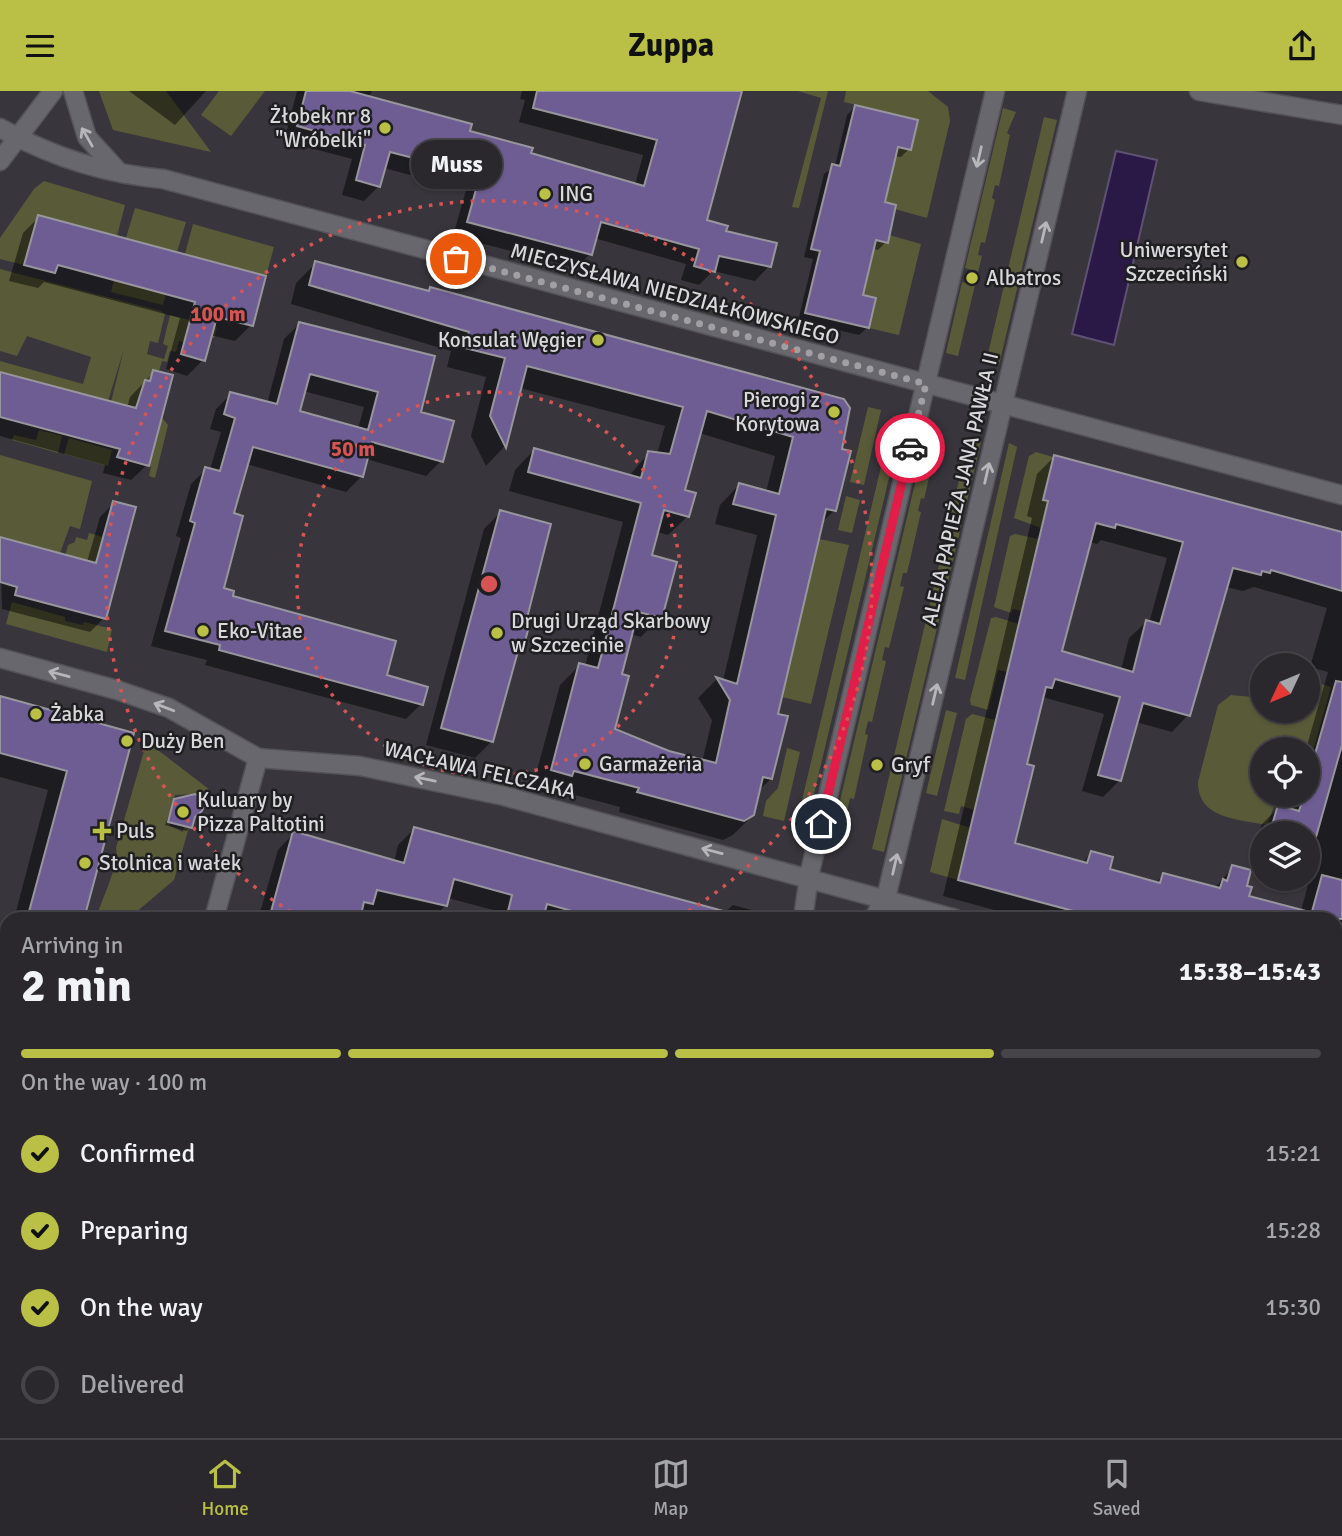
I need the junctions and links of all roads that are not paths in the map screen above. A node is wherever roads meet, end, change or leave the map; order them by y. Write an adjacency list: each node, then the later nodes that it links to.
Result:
1 (53, 91): 8 (street)
2 (73, 91): 10 (street, one-way to 2)
3 (995, 91): 11 (street, one-way to 11)
4 (1077, 91): 12 (street, ALEJA PAPIEŻA JANA PAWŁA II, one-way to 4)
5 (1199, 91): 6 (street)
6 (1342, 115)
7 (0, 128): 8 (street, MIECZYSŁAWA NIEDZIAŁKOWSKIEGO)
8 (18, 138): 9 (street); 10 (street, MIECZYSŁAWA NIEDZIAŁKOWSKIEGO)
9 (0, 161)
10 (120, 172): 11 (street, MIECZYSŁAWA NIEDZIAŁKOWSKIEGO)
11 (926, 384): 12 (street, MIECZYSŁAWA NIEDZIAŁKOWSKIEGO); 16 (street)
12 (1003, 404): 13 (street, MIECZYSŁAWA NIEDZIAŁKOWSKIEGO); 17 (street, ALEJA PAPIEŻA JANA PAWŁA II, one-way to 12)
13 (1342, 495)
14 (0, 658): 15 (street, WACŁAWA FELCZAKA, one-way to 14)
15 (258, 758): 16 (street, WACŁAWA FELCZAKA, one-way to 15); 18 (street)
16 (809, 876): 17 (street, WACŁAWA FELCZAKA); 19 (street)
17 (887, 898): 20 (street); 21 (street, WACŁAWA FELCZAKA)
18 (216, 912)
19 (804, 912)
20 (878, 912)
21 (933, 912)

